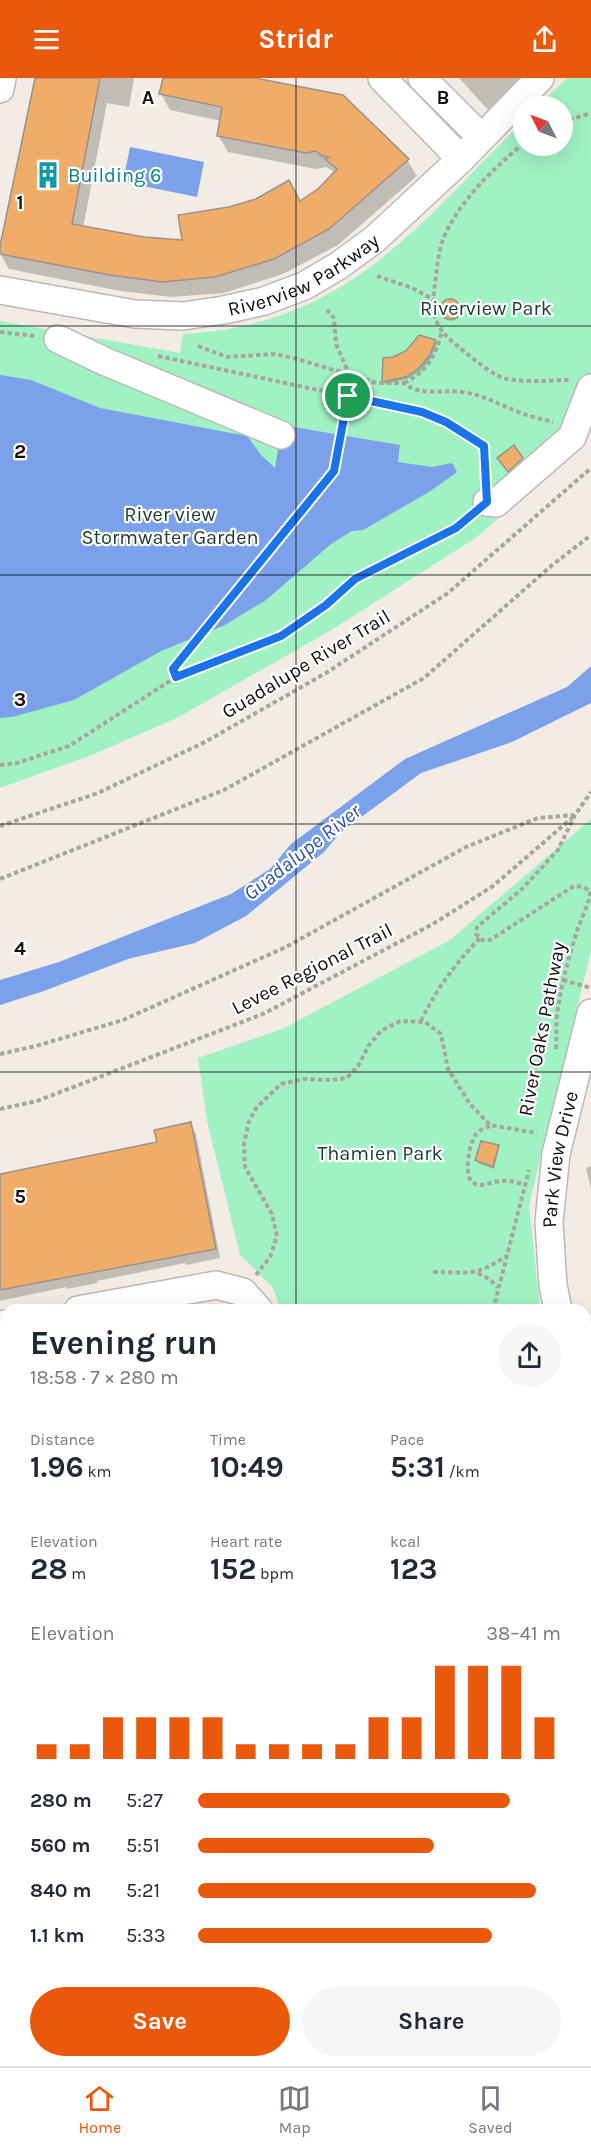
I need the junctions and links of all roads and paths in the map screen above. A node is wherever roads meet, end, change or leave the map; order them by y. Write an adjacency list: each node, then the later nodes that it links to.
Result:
1 (2, 78): 5 (street)
2 (382, 78): 10 (street)
3 (422, 78): 8 (street)
4 (540, 78): 8 (street, Riverview Parkway)
5 (0, 89)
6 (591, 113): 7 (path)
7 (573, 119)
8 (481, 137): 10 (street, Riverview Parkway)
9 (513, 152): 13 (path)
10 (461, 159): 12 (street, Riverview Parkway)
11 (377, 276): 13 (path)
12 (0, 290)
13 (432, 299): 15 (path)
14 (327, 310): 20 (path)
15 (442, 330): 21 (path); 22 (path)
16 (0, 332): 17 (path)
17 (58, 339): 25 (street)
18 (198, 346): 20 (path)
19 (152, 355): 23 (path)
20 (349, 374): 21 (path); 23 (path)
21 (404, 383): 24 (path)
22 (590, 389): 24 (street)
23 (348, 396): 27 (path); 29 (path)
24 (578, 425): 27 (street)
25 (281, 435)
26 (591, 468): 33 (path, Guadalupe River Trail)
27 (487, 502): 29 (path)
28 (591, 535): 34 (path)
29 (176, 677): 30 (path)
30 (0, 765)
31 (591, 792): 32 (path)
32 (575, 815): 35 (path); 40 (path); 42 (path, Levee Regional Trail)
33 (0, 826)
34 (0, 879)
35 (480, 938): 36 (path, River Oaks Pathway); 39 (path)
36 (564, 980): 37 (path); 41 (path, River Oaks Pathway)
37 (591, 988)
38 (591, 1012): 56 (street, Park View Drive)
39 (421, 1021): 44 (path); 53 (path)
40 (0, 1054)
41 (555, 1054)
42 (0, 1109)
43 (539, 1122): 45 (path, River Oaks Pathway)
44 (490, 1125): 45 (path); 48 (path)
45 (537, 1133): 46 (path, River Oaks Pathway)
46 (534, 1144)
47 (530, 1164): 48 (path)
48 (525, 1185): 49 (path)
49 (506, 1256): 51 (path); 52 (path)
50 (433, 1272): 51 (path)
51 (477, 1272): 52 (path)
52 (498, 1287): 55 (path)
53 (251, 1301): 54 (street)
54 (111, 1304)
55 (494, 1304)
56 (557, 1304)

